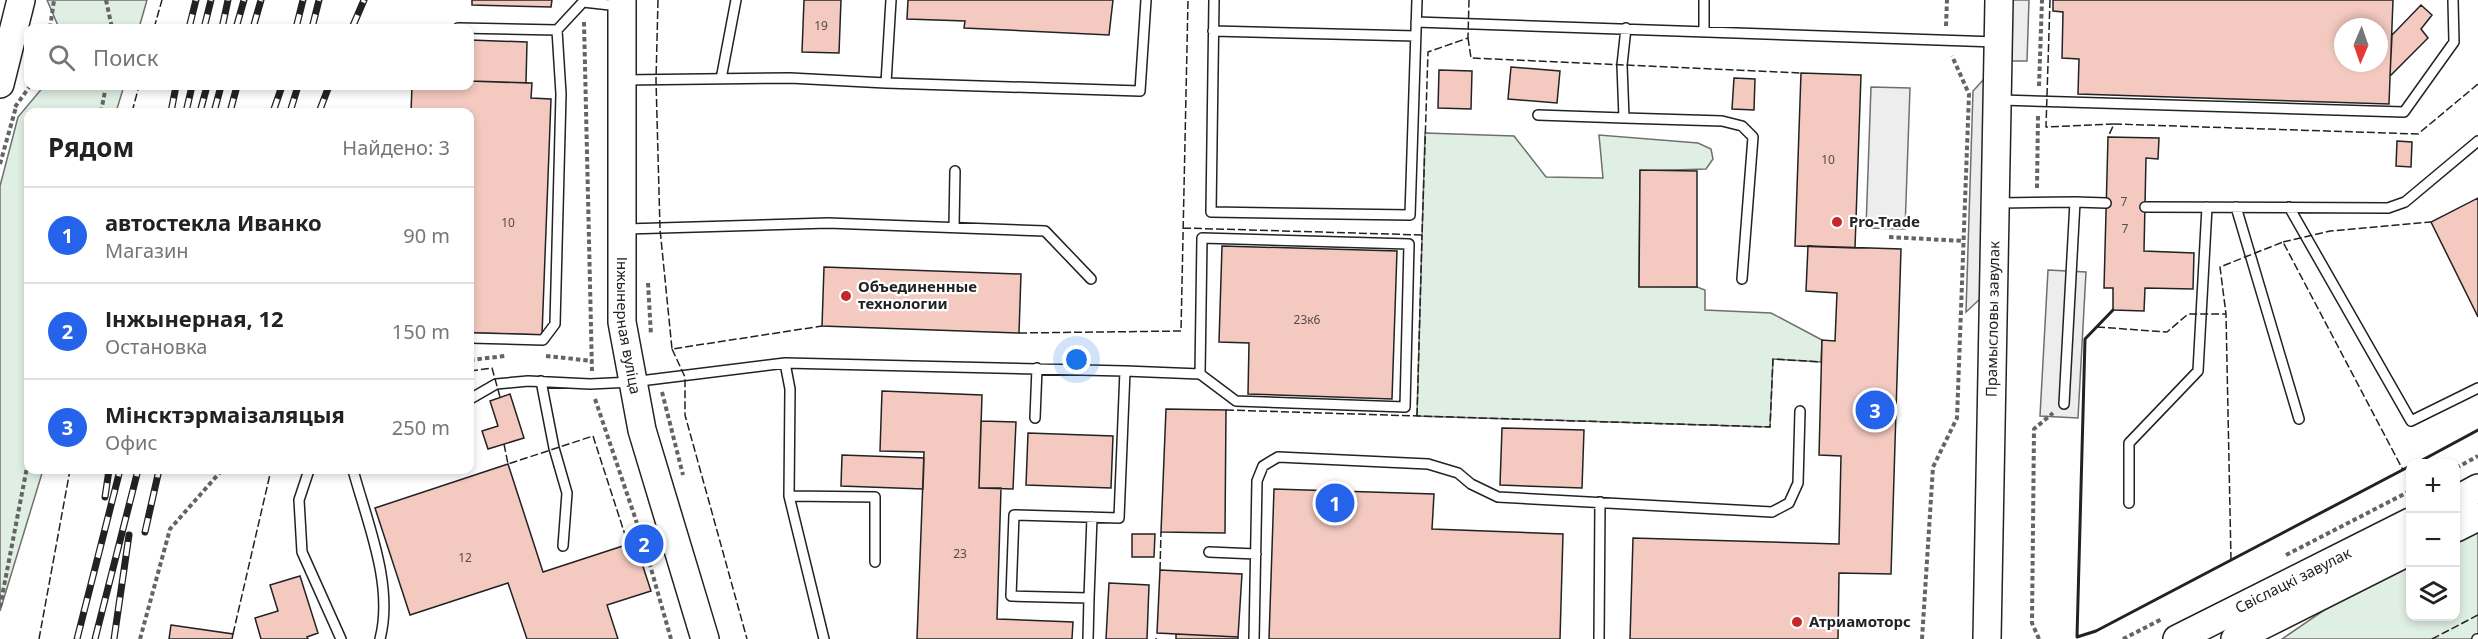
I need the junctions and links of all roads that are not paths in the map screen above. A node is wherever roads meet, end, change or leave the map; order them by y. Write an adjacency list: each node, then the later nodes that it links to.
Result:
1 (21, 0): 22 (street)
2 (736, 0): 19 (lane)
3 (891, 0): 21 (lane)
4 (1146, 0): 21 (lane)
5 (1214, 0): 15 (lane)
6 (1417, 0): 11 (lane)
7 (1704, 0): 16 (lane)
8 (1999, 0): 18 (street, Прамысловы завулак)
9 (2453, 0): 23 (lane)
10 (622, 3): 14 (lane); 20 (street, Інжынерная вуліца)
11 (1416, 22): 13 (lane); 17 (lane)
12 (474, 28): 14 (lane)
13 (1626, 28): 16 (lane); 25 (lane)
14 (557, 30): 39 (lane)
15 (1213, 30): 17 (lane); 17 (lane)
16 (1704, 31): 18 (lane)
17 (1416, 36)
18 (1999, 42): 23 (street, Прамысловы завулак)
19 (721, 79): 20 (lane); 21 (lane)
20 (621, 81): 36 (street, Інжынерная вуліца)
21 (886, 83)
22 (0, 84)
23 (1998, 100): 29 (street, Прамысловы завулак)
24 (1538, 115): 25 (lane)
25 (1624, 118): 38 (lane)
26 (2478, 141): 34 (lane)
27 (955, 171): 35 (lane)
28 (2075, 202): 29 (lane); 30 (lane); 48 (lane)
29 (1996, 203): 76 (street, Прамысловы завулак)
30 (2106, 203)
31 (2145, 207): 32 (lane)
32 (2207, 207): 33 (lane); 58 (lane)
33 (2236, 207): 34 (lane); 51 (lane)
34 (2289, 207): 46 (lane)
35 (954, 227): 36 (lane); 37 (lane)
36 (620, 228): 45 (street, Інжынерная вуліца)
37 (1091, 279)
38 (1742, 279)
39 (474, 338)
40 (785, 363): 41 (lane); 45 (lane); 55 (lane)
41 (1037, 368): 42 (lane); 50 (lane)
42 (1125, 371): 43 (lane); 60 (lane)
43 (1200, 374): 43 (lane)
44 (541, 381): 45 (lane); 47 (lane); 63 (lane)
45 (632, 382): 71 (street, Інжынерная вуліца)
46 (2478, 388)
47 (474, 397)
48 (2064, 404)
49 (1800, 411): 57 (lane)
50 (1035, 418)
51 (2299, 419)
52 (308, 474): 69 (lane)
53 (354, 474): 70 (lane)
54 (2478, 488): 56 (street)
55 (789, 496): 67 (lane); 72 (lane)
56 (2460, 498)
57 (1600, 502): 66 (lane); 75 (lane)
58 (2129, 503)
59 (2478, 517): 62 (street)
60 (1092, 518): 68 (lane); 68 (lane)
61 (2406, 524): 77 (street, Свіслацкі завулак)
62 (2460, 526)
63 (563, 546)
64 (1209, 552): 66 (lane)
65 (2406, 553): 78 (street, Свіслацкі завулак)
66 (1256, 554): 74 (lane)
67 (875, 562)
68 (1089, 598): 73 (lane)
69 (341, 639)
70 (380, 639)
71 (705, 639)
72 (824, 639)
73 (1088, 639)
74 (1254, 639)
75 (1599, 639)
76 (1987, 639)
77 (2177, 639)
78 (2235, 639)

